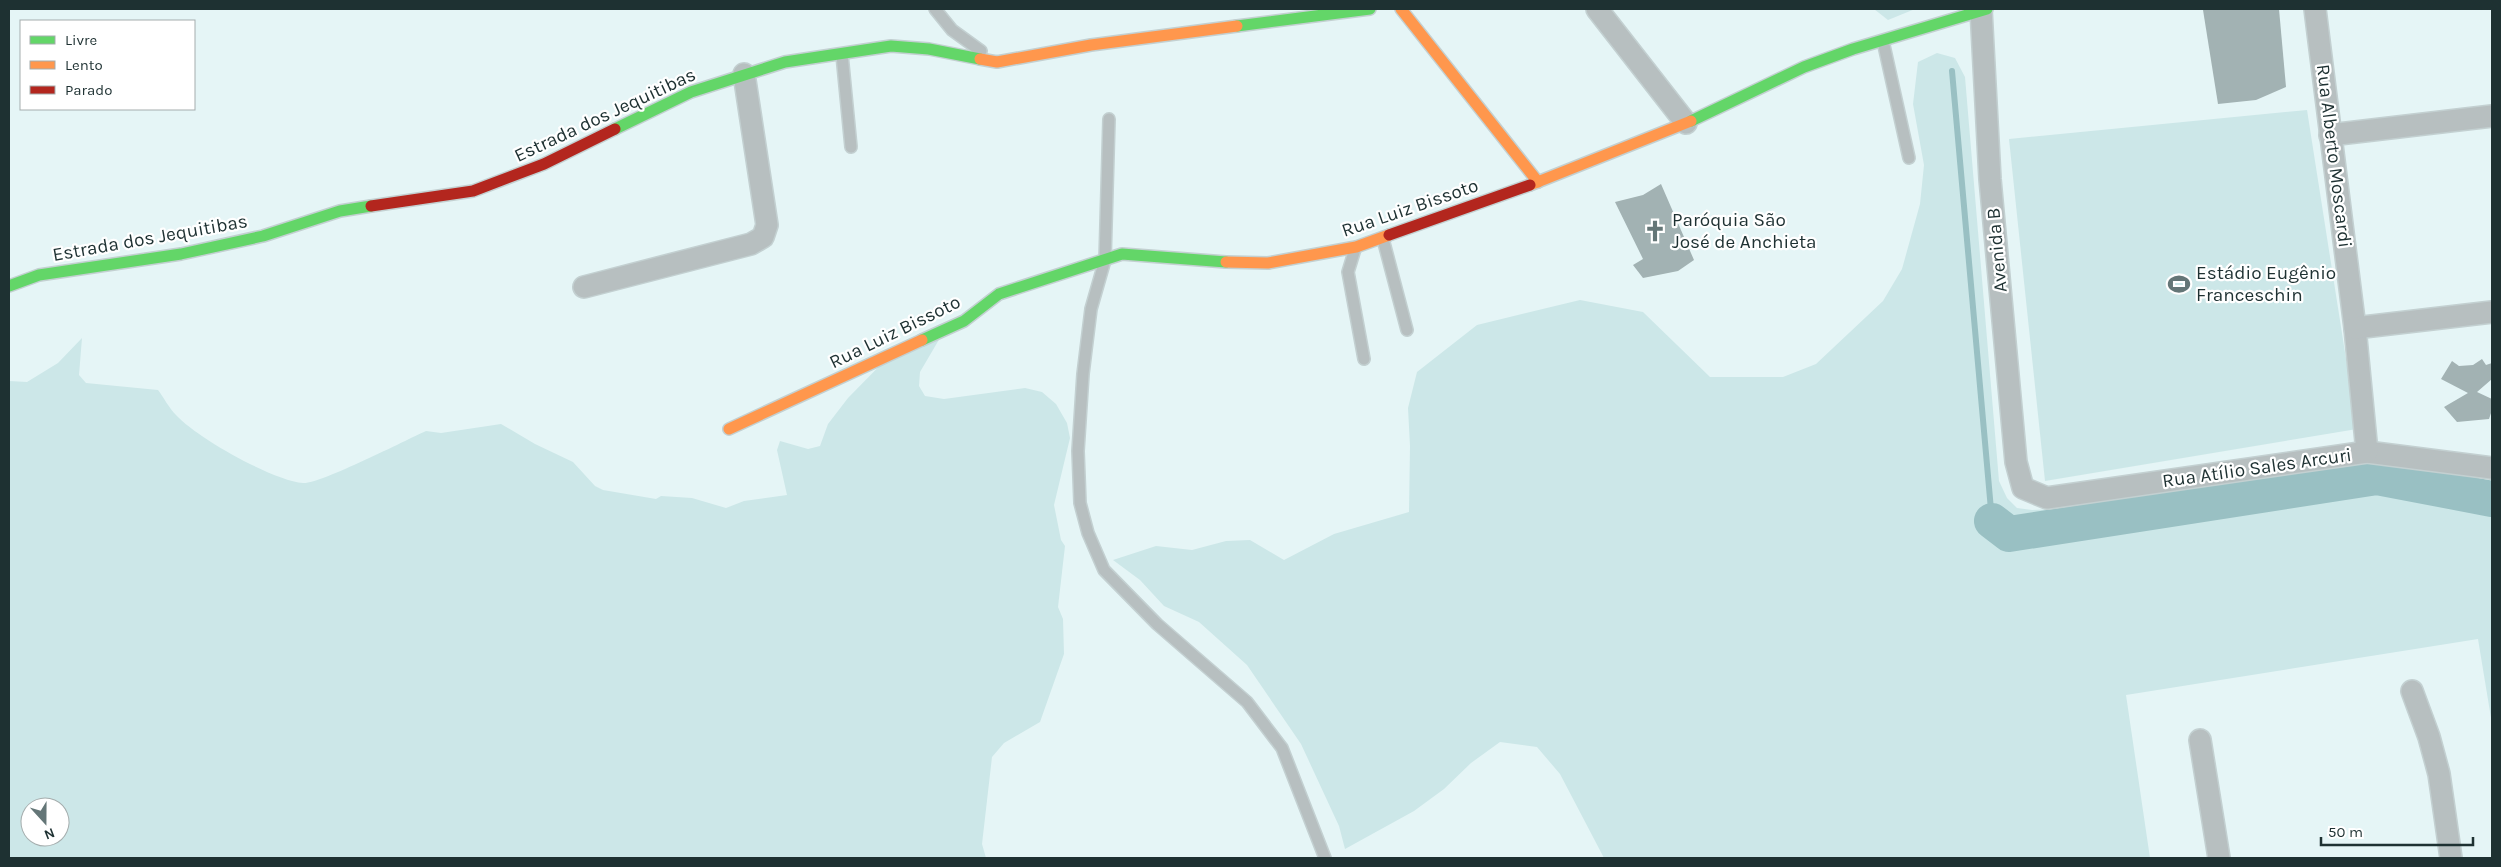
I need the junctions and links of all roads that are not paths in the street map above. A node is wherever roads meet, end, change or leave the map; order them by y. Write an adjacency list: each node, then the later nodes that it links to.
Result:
1 (936, 9): 9 (lane)
2 (1370, 9): 9 (street, Estrada dos Jequitibas)
3 (1401, 9): 17 (street)
4 (1597, 9): 13 (street)
5 (1983, 9): 7 (street, Rua Luiz Bissoto); 30 (street, Avenida B)
6 (2315, 9): 14 (street, Rua Alberto Moscardi)
7 (1883, 41): 13 (street, Rua Luiz Bissoto); 16 (lane)
8 (842, 55): 9 (street, Estrada dos Jequitibas); 10 (street, Estrada dos Jequitibas); 15 (lane)
9 (996, 62)
10 (744, 74): 21 (street, Estrada dos Jequitibas); 22 (street)
11 (2492, 116): 14 (street)
12 (1109, 119): 20 (lane)
13 (1686, 123): 17 (street, Rua Luiz Bissoto)
14 (2330, 135): 24 (street, Rua Alberto Moscardi)
15 (851, 147)
16 (1909, 158)
17 (1538, 182): 18 (street, Rua Luiz Bissoto)
18 (1383, 239): 19 (street, Rua Luiz Bissoto); 25 (lane)
19 (1356, 247): 20 (street, Rua Luiz Bissoto); 26 (lane)
20 (1105, 260): 27 (street, Rua Luiz Bissoto); 33 (lane)
21 (9, 286)
22 (584, 287)
23 (2492, 312): 24 (street)
24 (2355, 328): 28 (street, Rua Alberto Moscardi)
25 (1407, 330)
26 (1364, 359)
27 (728, 429)
28 (2367, 452): 29 (street, Rua Atílio Sales Arcuri); 30 (street, Rua Atílio Sales Arcuri)
29 (2492, 468)
30 (2023, 488)
31 (2412, 691): 35 (street)
32 (2200, 740): 34 (street)
33 (1325, 858)
34 (2219, 858)
35 (2450, 858)

